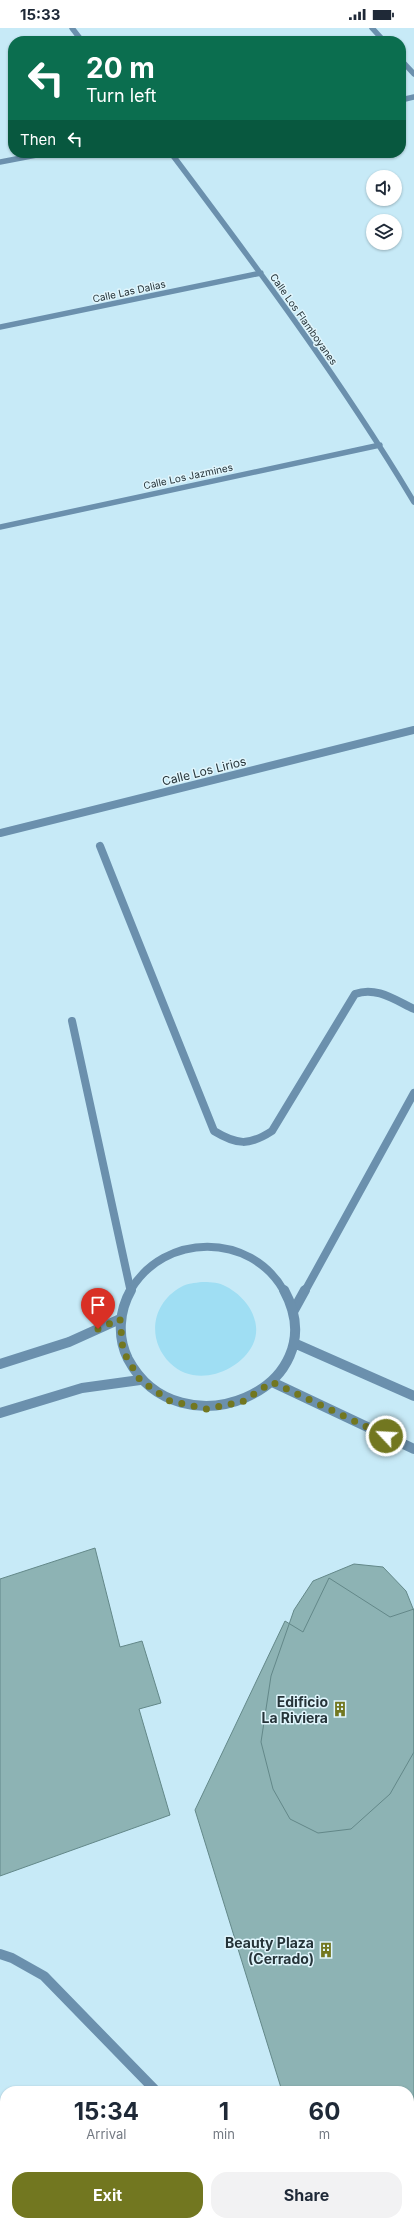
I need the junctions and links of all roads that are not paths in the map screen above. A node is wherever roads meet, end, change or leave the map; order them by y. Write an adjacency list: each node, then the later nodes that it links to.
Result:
1 (72, 28): 3 (street)
2 (372, 28): 4 (street)
3 (78, 36)
4 (379, 36)
5 (406, 65): 6 (street)
6 (414, 74)
7 (21, 158): 9 (street)
8 (174, 158): 10 (street, Calle Los Flamboyanes)
9 (0, 162)
10 (261, 273): 11 (street, Calle Las Dalias); 12 (street, Calle Los Flamboyanes)
11 (0, 327)
12 (380, 445): 13 (street, Calle Los Flamboyanes); 14 (street, Calle Los Jazmines)
13 (414, 502)
14 (0, 527)
15 (414, 730): 16 (street, Calle Los Lirios)
16 (0, 833)
17 (100, 846): 18 (street)
18 (414, 1009)
19 (72, 1021): 21 (street)
20 (414, 1093): 22 (street)
21 (130, 1288): 22 (street); 23 (street)
22 (294, 1310): 24 (street)
23 (120, 1319): 25 (street); 26 (street)
24 (294, 1343): 27 (street); 28 (street)
25 (0, 1364)
26 (140, 1380): 27 (street); 29 (street)
27 (272, 1382): 30 (street)
28 (414, 1396)
29 (0, 1413)
30 (414, 1449)
31 (0, 1954): 32 (street)
32 (151, 2086)

